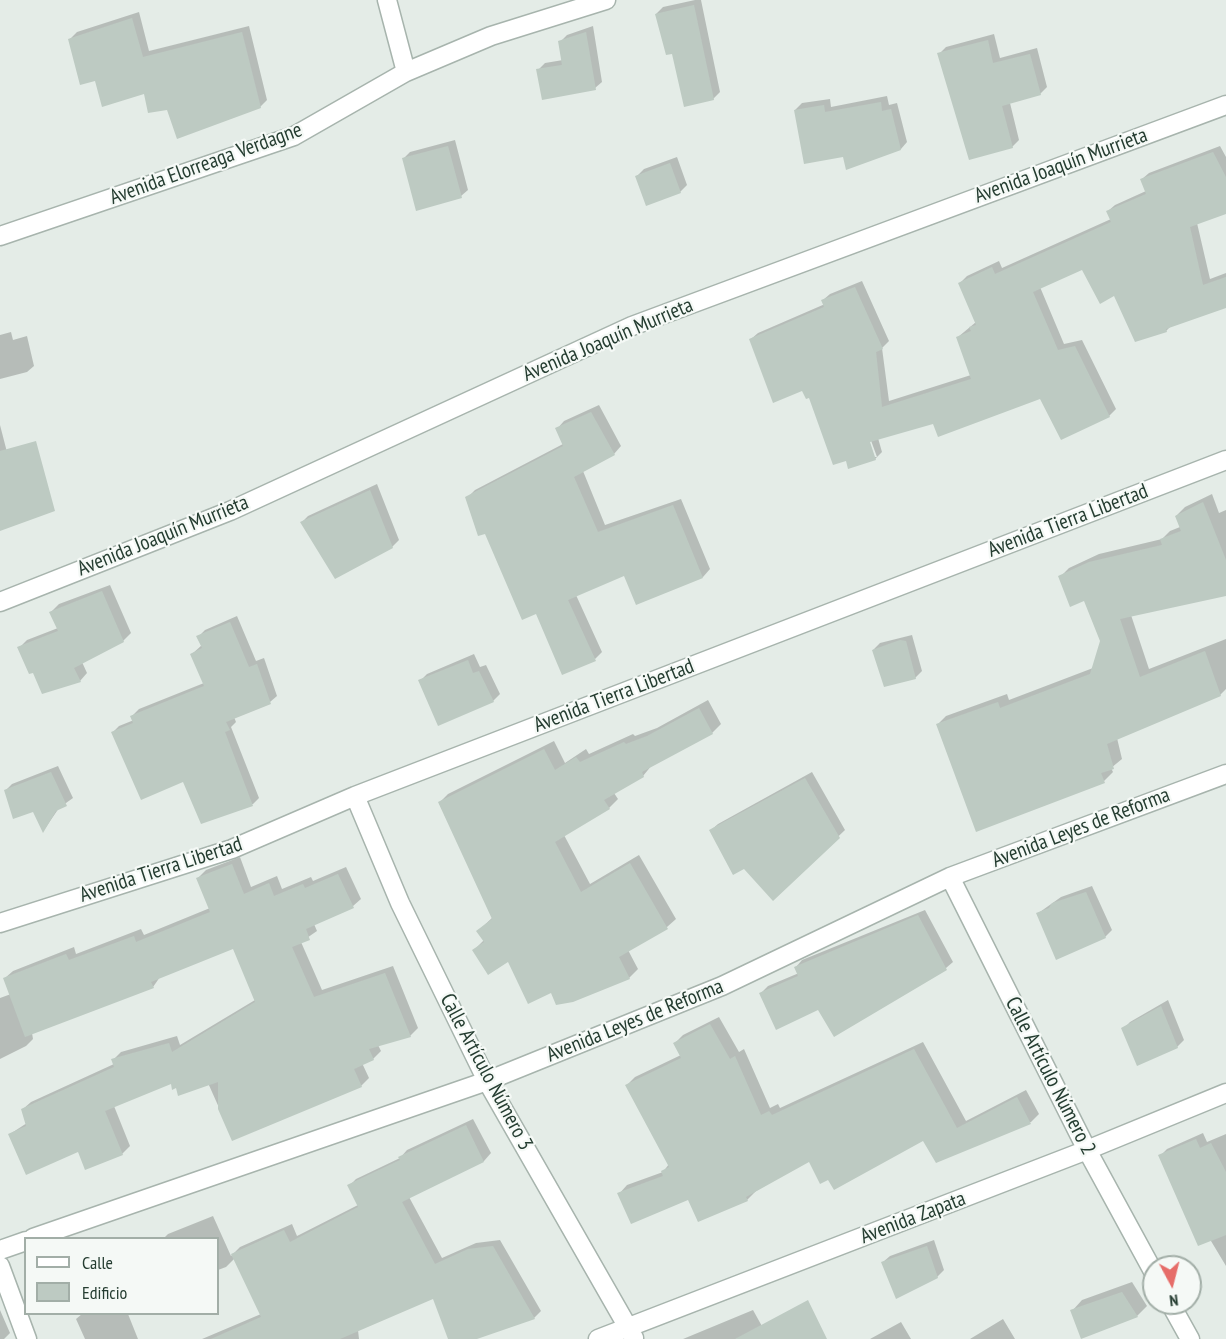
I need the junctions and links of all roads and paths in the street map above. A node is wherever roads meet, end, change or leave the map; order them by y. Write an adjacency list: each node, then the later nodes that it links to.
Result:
1 (387, 0): 3 (street)
2 (606, 0): 3 (street, Avenida Elorreaga Verdagne)
3 (406, 72): 5 (street, Avenida Elorreaga Verdagne)
4 (1226, 105): 7 (street, Avenida Joaquín Murrieta)
5 (0, 236)
6 (1226, 460): 9 (street, Avenida Tierra Libertad)
7 (0, 602)
8 (1226, 774): 10 (street, Avenida Leyes de Reforma)
9 (355, 796): 11 (street, Avenida Tierra Libertad); 12 (street, Calle Artículo Número 3)
10 (950, 877): 12 (street, Avenida Leyes de Reforma); 14 (street, Calle Artículo Número 2)
11 (0, 923)
12 (487, 1081): 15 (street, Avenida Leyes de Reforma); 21 (street, Calle Artículo Número 3)
13 (1226, 1093): 14 (street, Avenida Zapata)
14 (1087, 1150): 18 (street, Calle Artículo Número 2); 21 (street, Avenida Zapata)
15 (39, 1237)
16 (24, 1242): 17 (street)
17 (0, 1250)
18 (1144, 1255)
19 (0, 1266): 22 (street)
20 (1177, 1315): 24 (street)
21 (632, 1333): 23 (street, Avenida Zapata)
22 (27, 1339)
23 (598, 1339)
24 (1190, 1339)

